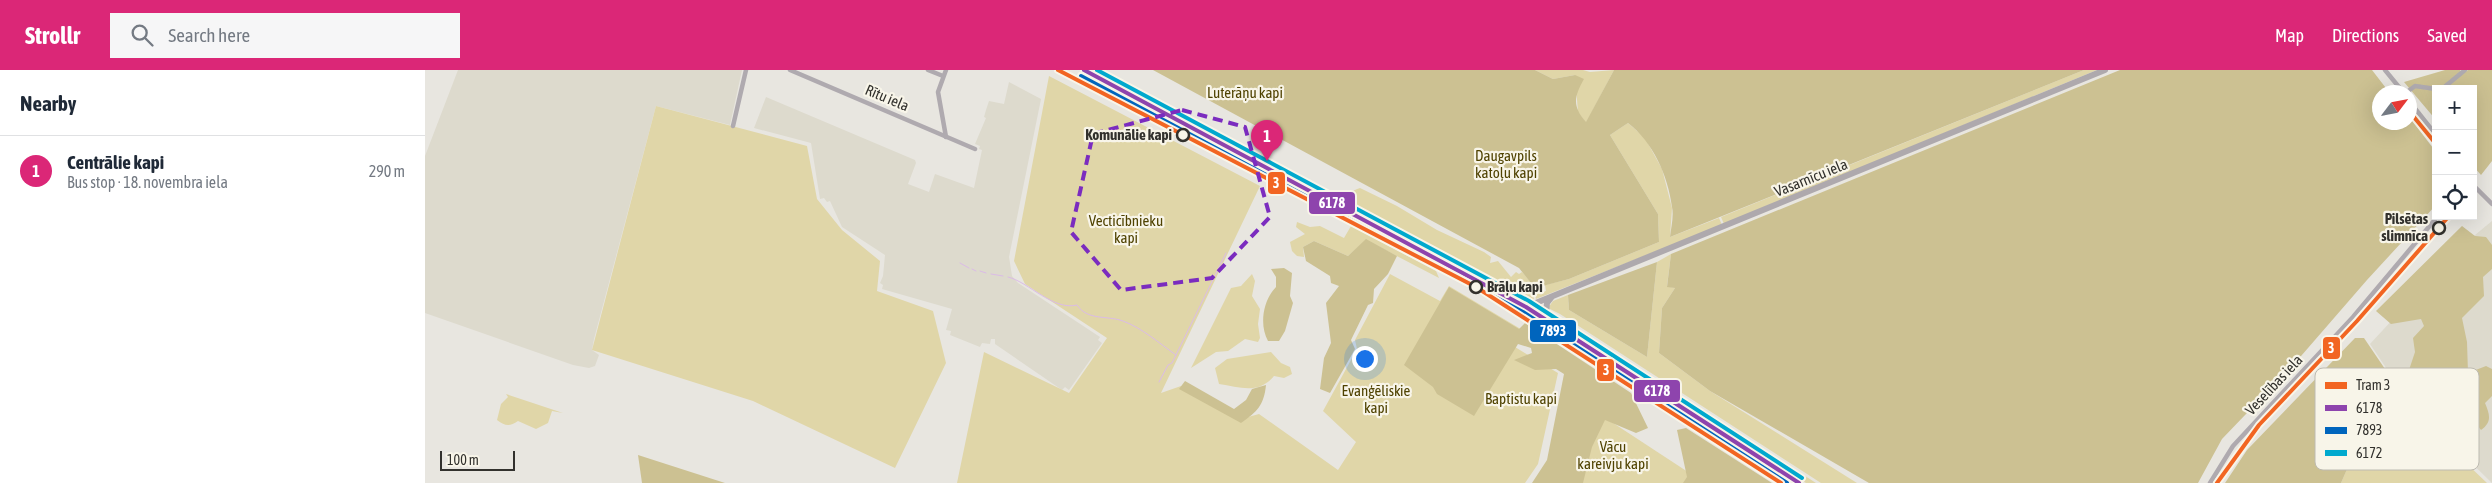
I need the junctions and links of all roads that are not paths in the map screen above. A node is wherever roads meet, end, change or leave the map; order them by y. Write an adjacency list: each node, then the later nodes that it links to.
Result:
1 (747, 70): 15 (street)
2 (790, 70): 17 (street, Rītu iela)
3 (929, 70): 9 (street)
4 (946, 70): 9 (street)
5 (1084, 70): 23 (main road)
6 (2105, 70): 22 (street, Vasarnīcu iela)
7 (2385, 70): 10 (street)
8 (2465, 70): 11 (street)
9 (943, 76): 17 (street)
10 (2397, 85)
11 (2447, 85)
12 (2417, 86): 13 (street)
13 (2432, 88)
14 (2417, 111): 16 (street)
15 (733, 126)
16 (2432, 130)
17 (946, 137): 18 (street, Rītu iela)
18 (975, 149)
19 (2477, 189): 20 (street)
20 (2492, 204)
21 (2435, 220): 27 (street, Veselības iela)
22 (1551, 298): 23 (street, Vasarnīcu iela); 25 (street)
23 (1526, 307): 24 (highway)
24 (1535, 313): 25 (main road)
25 (1586, 345): 26 (main road)
26 (1799, 483)
27 (2210, 483)

